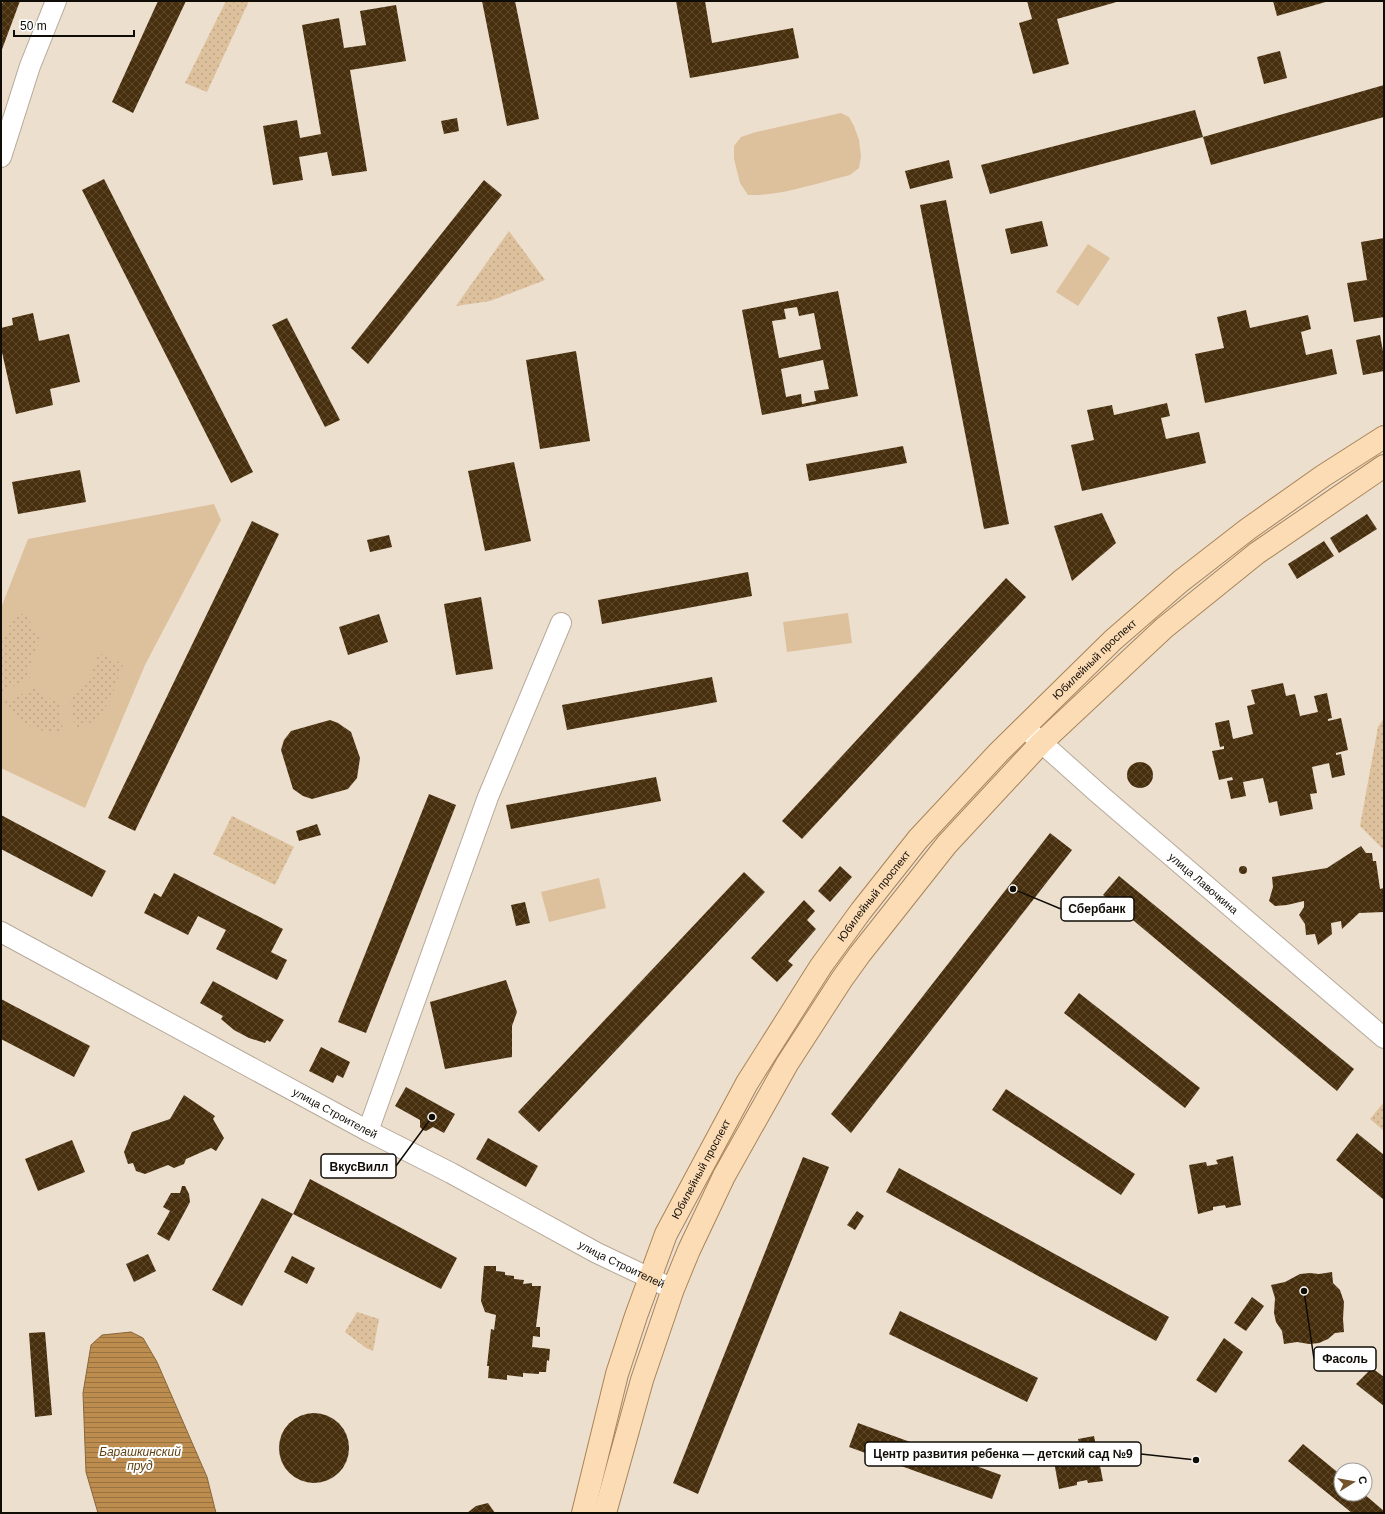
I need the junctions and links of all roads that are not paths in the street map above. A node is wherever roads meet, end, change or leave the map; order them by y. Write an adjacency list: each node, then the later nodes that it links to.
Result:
1 (56, 1): 2 (street)
2 (1, 157)
3 (1384, 437): 6 (main road, Юбилейный проспект)
4 (1384, 466): 7 (main road)
5 (561, 623): 10 (street)
6 (1024, 727): 7 (street, улица Лавочкина); 11 (main road, Юбилейный проспект)
7 (1041, 743): 9 (street, улица Лавочкина); 12 (main road)
8 (1, 932): 10 (street, улица Строителей)
9 (1384, 1038)
10 (368, 1131): 11 (street, улица Строителей)
11 (650, 1278): 12 (street, улица Строителей); 13 (main road, Юбилейный проспект)
12 (673, 1289): 14 (main road)
13 (582, 1513)
14 (605, 1513)

